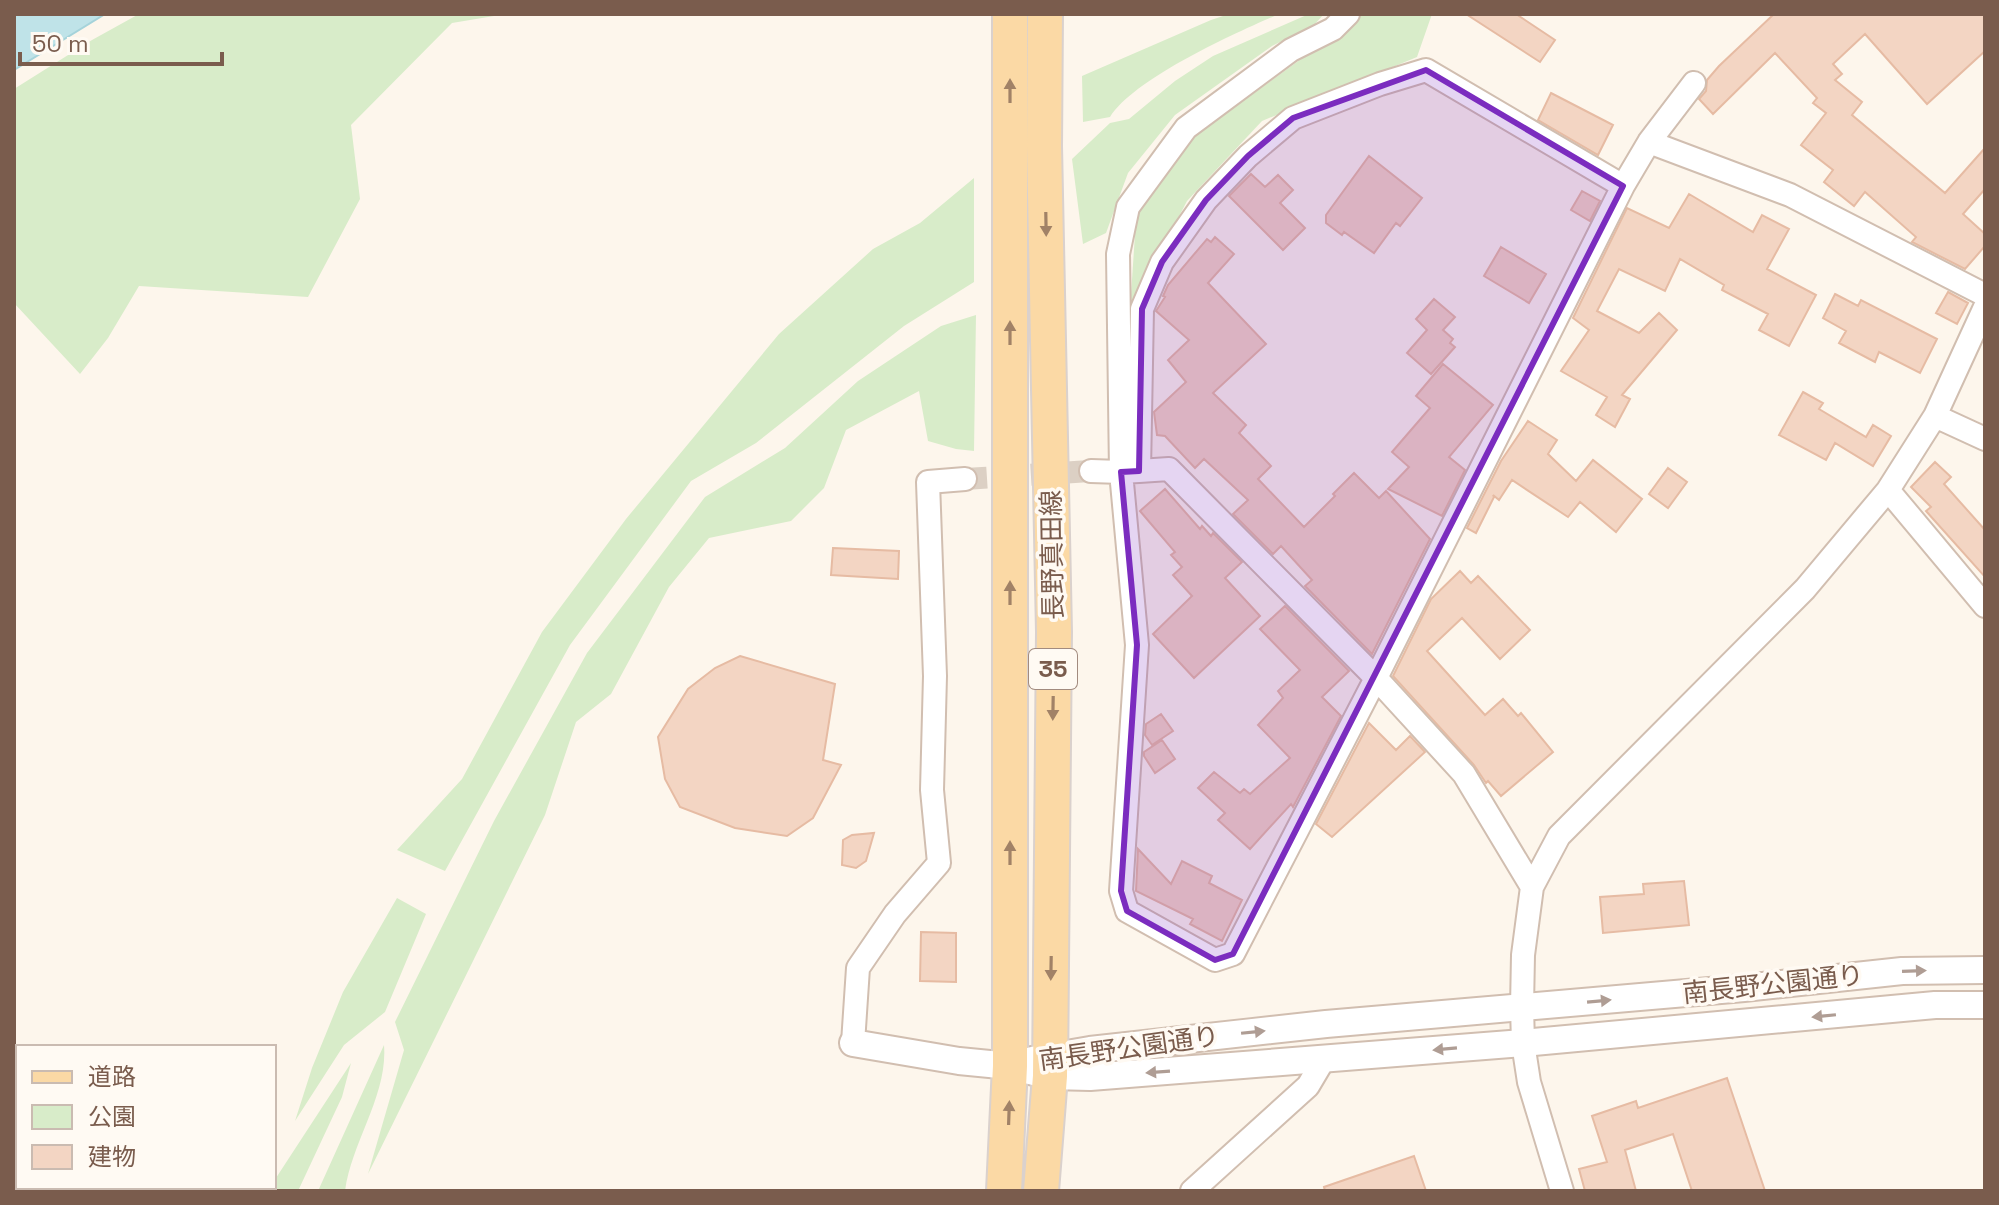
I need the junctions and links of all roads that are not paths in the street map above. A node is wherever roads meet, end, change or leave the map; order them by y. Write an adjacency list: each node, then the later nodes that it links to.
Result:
1 (1010, 14): 24 (main road, 長野真田線 / 35, one-way to 1)
2 (1045, 14): 25 (main road, 長野真田線 / 35, one-way to 25)
3 (1348, 14): 12 (street)
4 (1694, 83): 5 (street)
5 (1649, 142): 6 (street); 7 (street)
6 (1623, 186): 12 (street); 16 (street)
7 (1985, 295)
8 (1985, 307): 9 (street)
9 (1935, 416): 10 (street); 14 (street)
10 (1985, 439)
11 (1091, 471): 12 (street)
12 (1130, 471): 16 (street); 16 (street)
13 (965, 479): 21 (street)
14 (1888, 490): 15 (street); 17 (street)
15 (1985, 606)
16 (1376, 678): 17 (street)
17 (1532, 887): 20 (street)
18 (1985, 970): 20 (street, 南長野公園通り, one-way to 18)
19 (1985, 1005): 22 (street, 南長野公園通り, one-way to 22)
20 (1522, 1007): 22 (street); 25 (street, 南長野公園通り, one-way to 20)
21 (853, 1043): 24 (street, 南長野公園通り)
22 (1523, 1043): 23 (street, 南長野公園通り, one-way to 23); 29 (street)
23 (1324, 1059): 25 (street, 南長野公園通り, one-way to 25); 28 (street)
24 (1010, 1066): 25 (street, 南長野公園通り); 26 (main road, 長野真田線 / 35, one-way to 24)
25 (1050, 1066): 27 (main road, 長野真田線 / 35)
26 (1004, 1191)
27 (1041, 1191)
28 (1192, 1191)
29 (1562, 1191)

